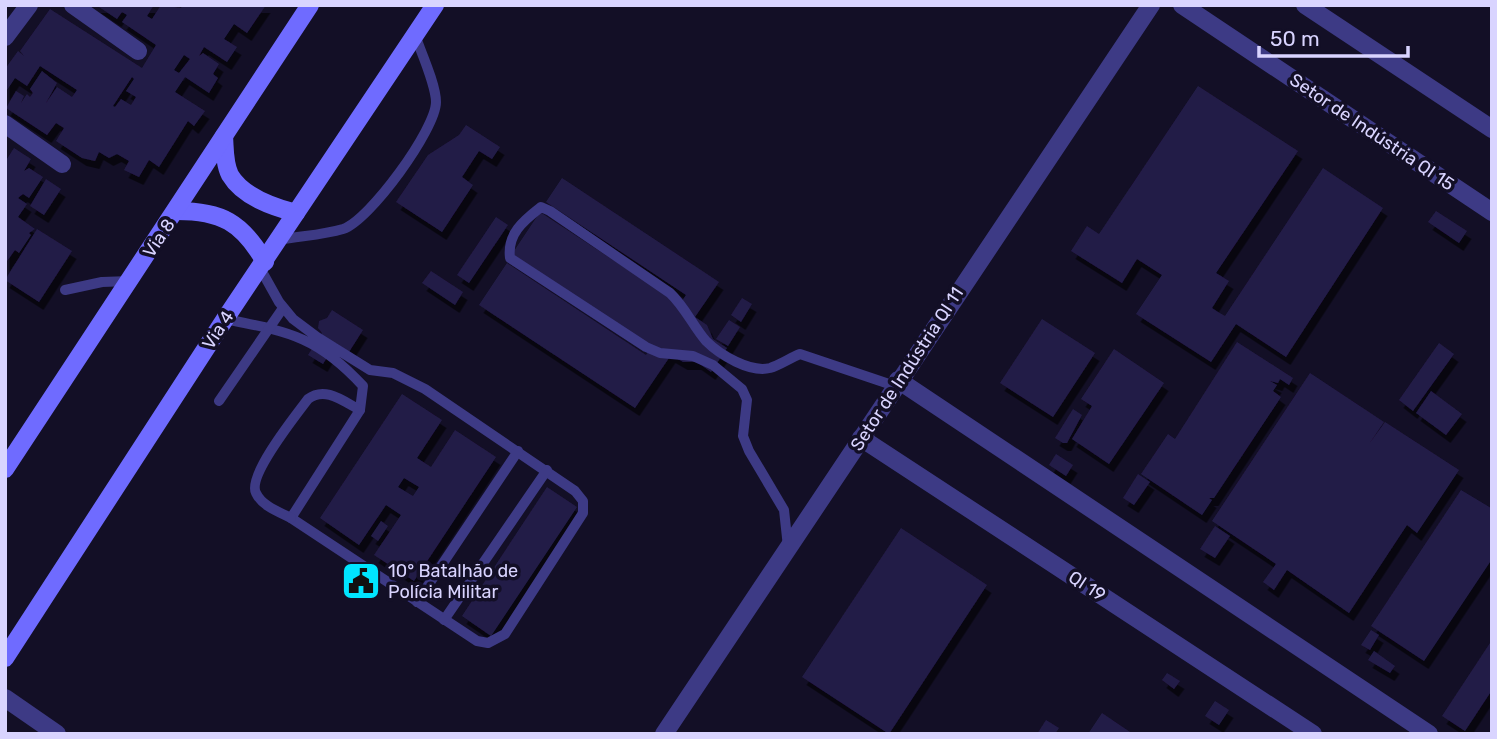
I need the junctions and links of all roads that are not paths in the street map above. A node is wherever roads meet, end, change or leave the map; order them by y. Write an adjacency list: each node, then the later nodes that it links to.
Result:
1 (29, 5): 9 (street)
2 (73, 5): 10 (street)
3 (310, 5): 13 (main road, Via 8)
4 (435, 5): 8 (main road, Via 4)
5 (1151, 5): 25 (street, Setor de Indústria QI 11)
6 (1182, 5): 16 (street, Setor de Indústria QI 15)
7 (1305, 5): 12 (street)
8 (415, 35): 17 (main road, Via 4); 18 (lane)
9 (5, 37)
10 (138, 51)
11 (5, 124): 14 (street)
12 (1492, 129)
13 (224, 136): 15 (main road, Via 8); 17 (main road)
14 (62, 164)
15 (177, 211): 19 (main road); 20 (main road, Via 8)
16 (1492, 212)
17 (296, 213): 18 (main road, Via 4)
18 (279, 240): 19 (main road, Via 4)
19 (262, 265): 22 (lane); 23 (main road, Via 4)
20 (130, 281): 21 (lane); 30 (main road, Via 8)
21 (65, 290)
22 (283, 308): 24 (lane); 29 (lane)
23 (225, 319): 24 (lane); 36 (main road, Via 4)
24 (270, 327): 26 (lane); 27 (lane)
25 (896, 383): 28 (street, Setor de Indústria QI 11); 33 (lane); 41 (street)
26 (219, 401)
27 (360, 410): 32 (lane); 32 (lane)
28 (861, 438): 33 (street, Setor de Indústria QI 11); 40 (street, QI 19)
29 (519, 451): 31 (lane); 34 (lane)
30 (5, 469)
31 (547, 470): 35 (lane); 35 (lane)
32 (291, 519): 34 (lane)
33 (788, 550): 39 (street, Setor de Indústria QI 11)
34 (417, 602): 35 (lane)
35 (444, 620)
36 (5, 658)
37 (5, 698): 38 (street)
38 (57, 734)
39 (664, 734)
40 (1313, 734)
41 (1429, 734)

